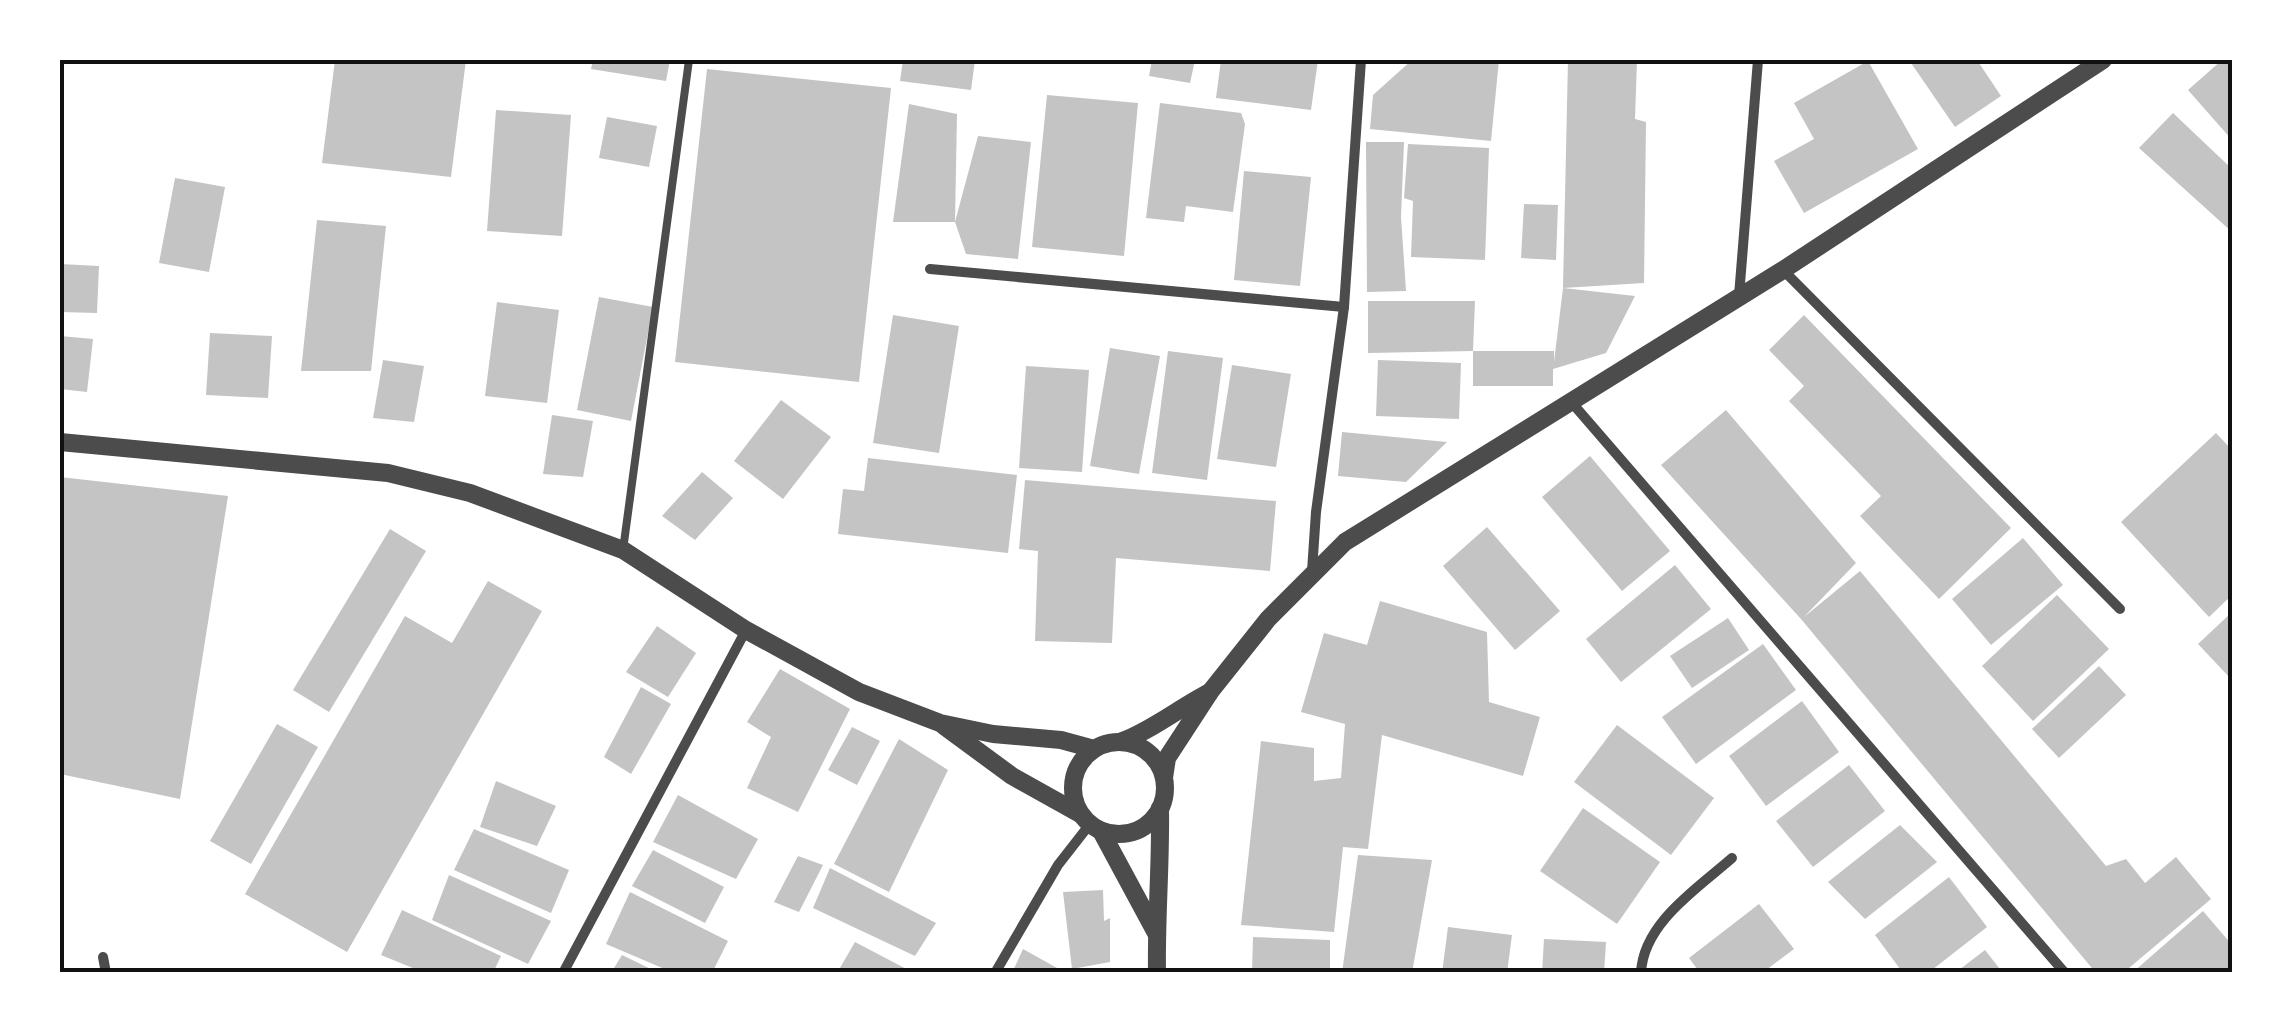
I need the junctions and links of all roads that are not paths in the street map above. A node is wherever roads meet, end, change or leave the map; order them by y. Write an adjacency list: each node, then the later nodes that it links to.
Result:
1 (689, 60): 11 (lane)
2 (1361, 60): 8 (street)
3 (1758, 60): 7 (street)
4 (2102, 60): 6 (street)
5 (930, 270): 8 (street)
6 (1783, 270): 7 (street); 13 (street)
7 (1739, 296): 9 (street)
8 (1344, 307): 12 (street)
9 (1572, 404): 12 (street); 30 (street)
10 (60, 442): 11 (street)
11 (623, 550): 14 (street)
12 (1312, 573): 15 (street)
13 (2120, 609)
14 (746, 630): 16 (street); 26 (street)
15 (1210, 692): 17 (street); 19 (street)
16 (940, 723): 18 (street); 21 (street)
17 (1122, 742): 18 (street); 19 (street)
18 (1094, 749): 21 (street)
19 (1164, 778): 20 (street)
20 (1160, 808): 21 (street); 23 (street)
21 (1090, 823): 23 (street); 27 (street)
22 (1732, 858): 29 (street)
23 (1156, 934): 28 (street)
24 (103, 956): 25 (street)
25 (106, 973)
26 (563, 973)
27 (995, 973)
28 (1157, 973)
29 (1641, 973)
30 (2064, 973)

